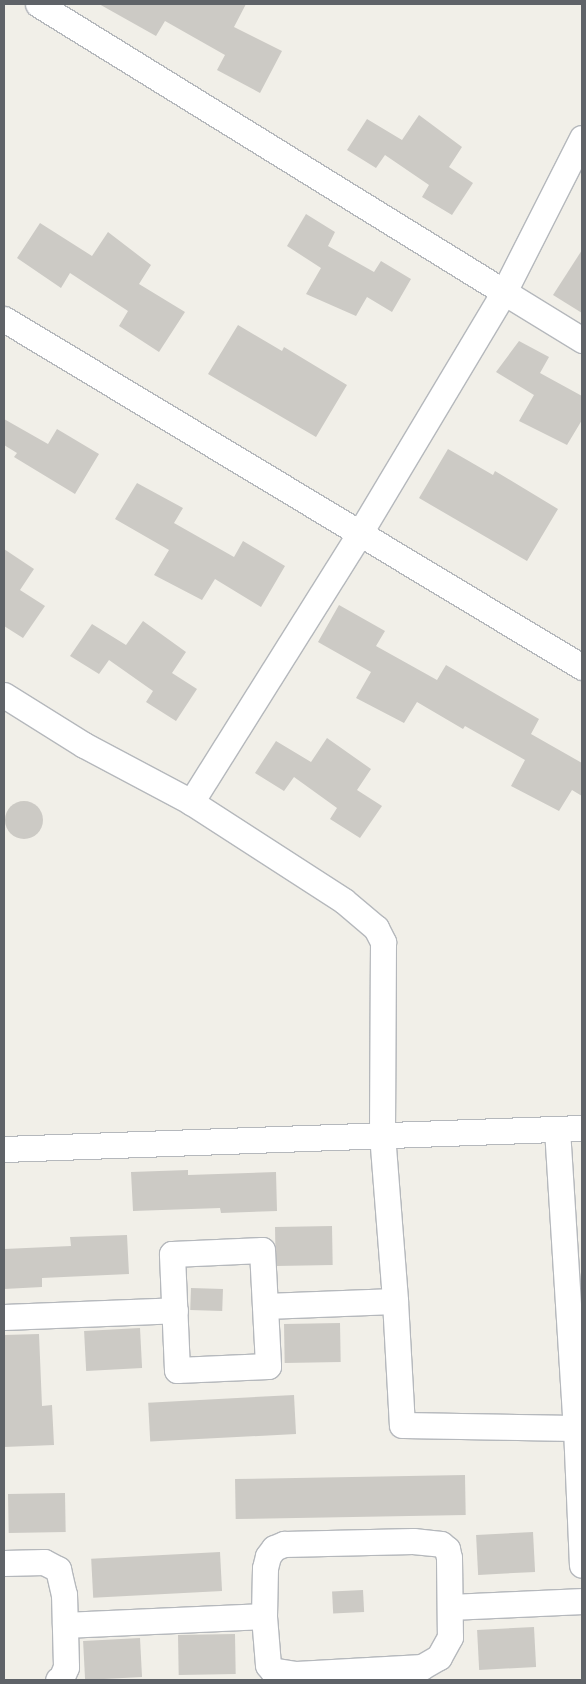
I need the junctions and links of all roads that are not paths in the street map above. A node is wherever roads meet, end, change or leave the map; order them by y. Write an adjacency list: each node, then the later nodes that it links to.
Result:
1 (38, 4): 3 (street)
2 (579, 151): 3 (street)
3 (504, 292): 5 (street); 6 (street)
4 (4, 319): 6 (street)
5 (582, 340)
6 (360, 534): 7 (street); 9 (street)
7 (582, 667)
8 (4, 695): 9 (street)
9 (190, 802): 12 (street)
10 (582, 1128): 11 (street)
11 (557, 1129): 12 (street); 18 (street)
12 (382, 1134): 13 (street); 14 (street)
13 (4, 1149)
14 (395, 1301): 15 (street); 18 (street)
15 (265, 1306): 16 (street); 16 (street)
16 (175, 1310): 17 (street)
17 (4, 1317)
18 (576, 1428): 20 (street)
19 (4, 1563): 24 (street)
20 (582, 1565)
21 (582, 1601): 22 (street)
22 (451, 1607): 23 (street); 23 (street)
23 (264, 1616): 24 (street)
24 (65, 1625): 25 (street)
25 (58, 1680)

